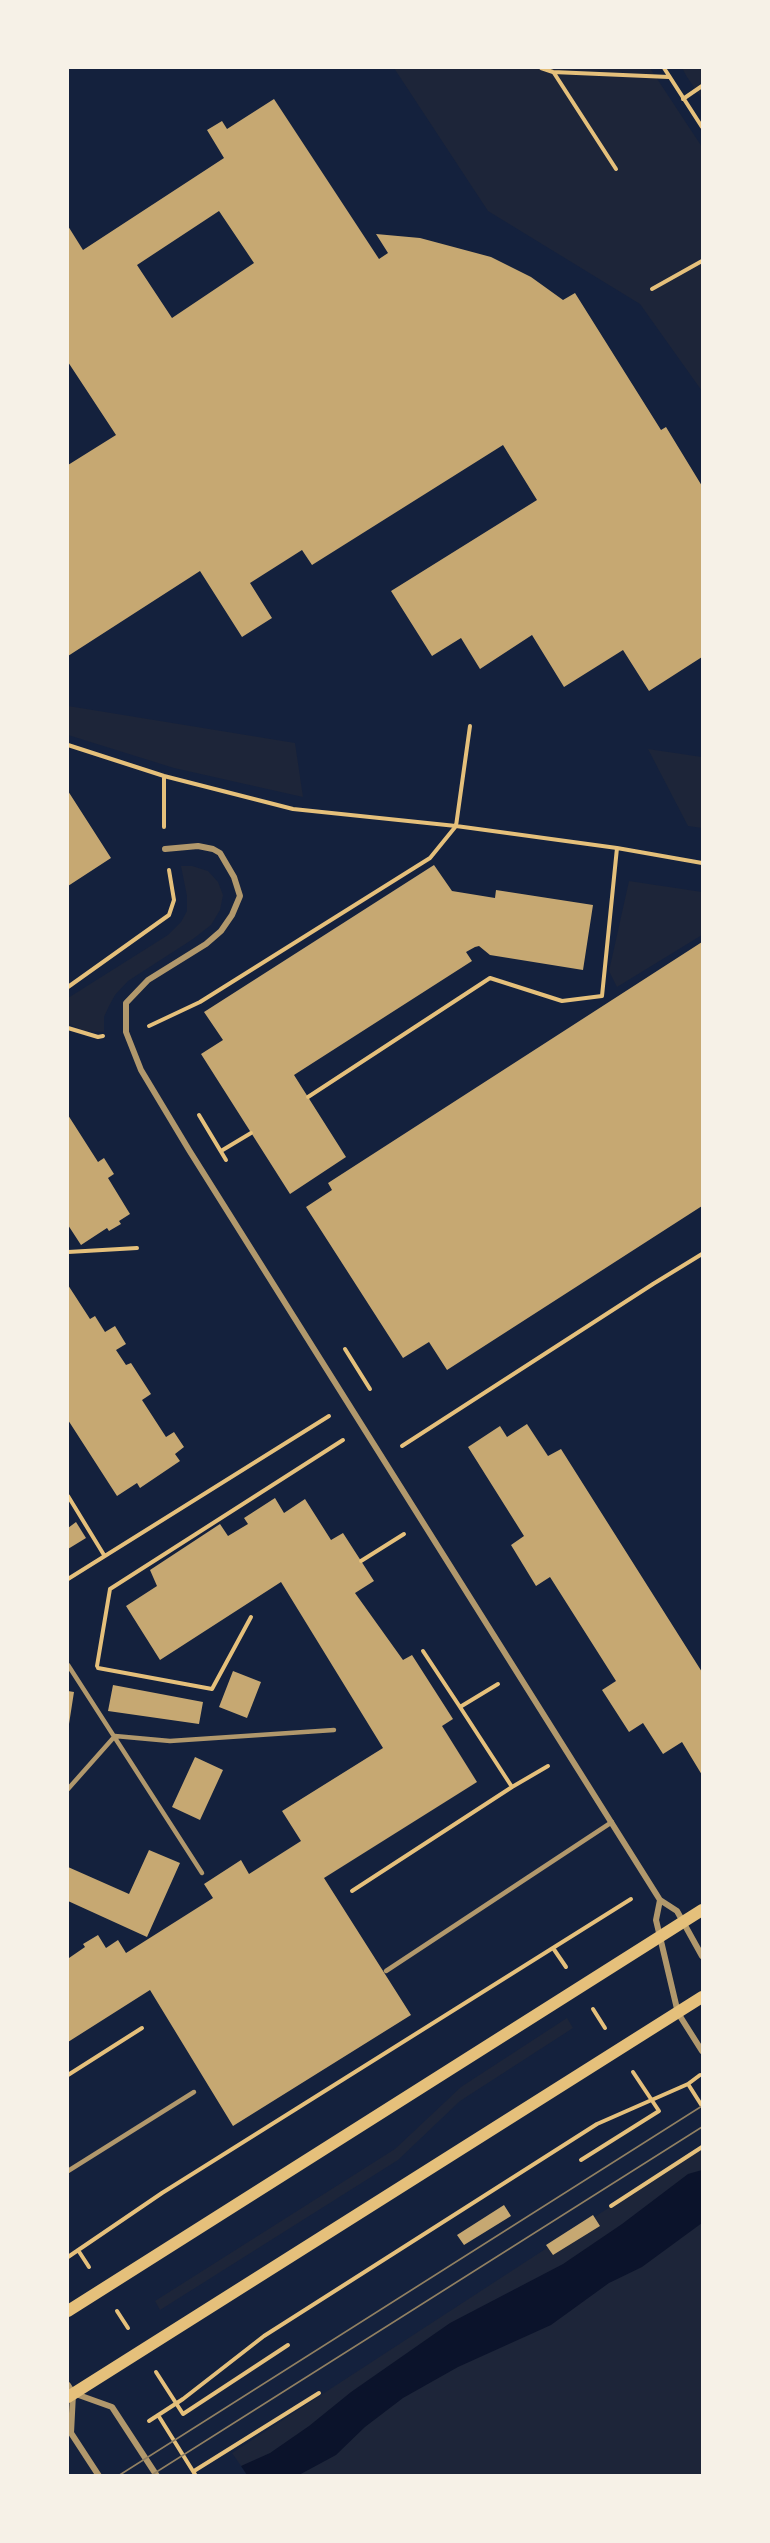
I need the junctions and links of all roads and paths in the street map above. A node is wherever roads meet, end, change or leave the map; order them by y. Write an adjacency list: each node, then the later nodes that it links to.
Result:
1 (541, 68): 3 (path)
2 (664, 68): 4 (path)
3 (554, 72): 4 (path); 8 (path)
4 (669, 77): 6 (path)
5 (702, 86): 6 (path)
6 (683, 99): 7 (path)
7 (702, 128)
8 (616, 169)
9 (702, 261): 10 (path)
10 (652, 289)
11 (470, 726): 14 (path)
12 (68, 745): 13 (path)
13 (164, 776): 14 (path); 16 (path)
14 (456, 826): 15 (path); 19 (path)
15 (617, 848): 17 (path); 20 (path)
16 (165, 849): 18 (path); 31 (street)
17 (702, 863)
18 (68, 987)
19 (153, 1036)
20 (308, 1097)
21 (196, 1112): 23 (path)
22 (251, 1133): 23 (path)
23 (221, 1151): 24 (path)
24 (227, 1161)
25 (137, 1248): 26 (path)
26 (68, 1252)
27 (702, 1254): 34 (path)
28 (340, 1340): 29 (path)
29 (370, 1389): 30 (path); 31 (path)
30 (376, 1399)
31 (348, 1404): 38 (path); 53 (street)
32 (396, 1437): 34 (path)
33 (344, 1439): 45 (path)
34 (401, 1446): 35 (path)
35 (407, 1456)
36 (68, 1496): 38 (path)
37 (407, 1532): 39 (path)
38 (104, 1555): 40 (path)
39 (361, 1561)
40 (68, 1579)
41 (251, 1617): 45 (path)
42 (423, 1651): 47 (path)
43 (68, 1665): 49 (lane)
44 (87, 1666): 45 (path)
45 (97, 1668)
46 (501, 1682): 47 (path)
47 (460, 1707): 51 (path)
48 (334, 1730): 49 (lane)
49 (116, 1736): 52 (lane); 54 (lane)
50 (553, 1763): 51 (path)
51 (512, 1787): 56 (path)
52 (68, 1789)
53 (612, 1822): 55 (street); 63 (lane)
54 (202, 1873)
55 (652, 1886): 57 (street); 61 (path)
56 (352, 1891)
57 (660, 1900): 59 (street); 60 (street)
58 (702, 1910): 59 (main road)
59 (684, 1922): 60 (main road); 62 (street)
60 (661, 1936): 64 (main road); 66 (street)
61 (553, 1948): 64 (path); 80 (path)
62 (702, 1956)
63 (386, 1971)
64 (580, 1989): 68 (path); 81 (main road)
65 (702, 1998): 66 (main road)
66 (678, 2013): 68 (main road); 69 (street)
67 (141, 2028): 71 (path)
68 (618, 2049): 74 (path); 83 (main road)
69 (702, 2051)
70 (702, 2073): 72 (path)
71 (68, 2075)
72 (687, 2084): 74 (path); 75 (path)
73 (194, 2092): 78 (lane)
74 (651, 2099): 77 (path); 85 (path)
75 (702, 2106)
76 (702, 2147): 79 (path)
77 (581, 2160)
78 (68, 2171)
79 (611, 2206)
80 (68, 2257)
81 (68, 2311)
82 (288, 2345): 85 (path)
83 (69, 2392): 87 (street); 89 (street)
84 (318, 2392): 88 (path)
85 (176, 2404): 86 (path)
86 (158, 2415): 87 (path); 88 (path)
87 (129, 2434): 90 (street)
88 (195, 2473)
89 (99, 2475)
90 (157, 2475)

